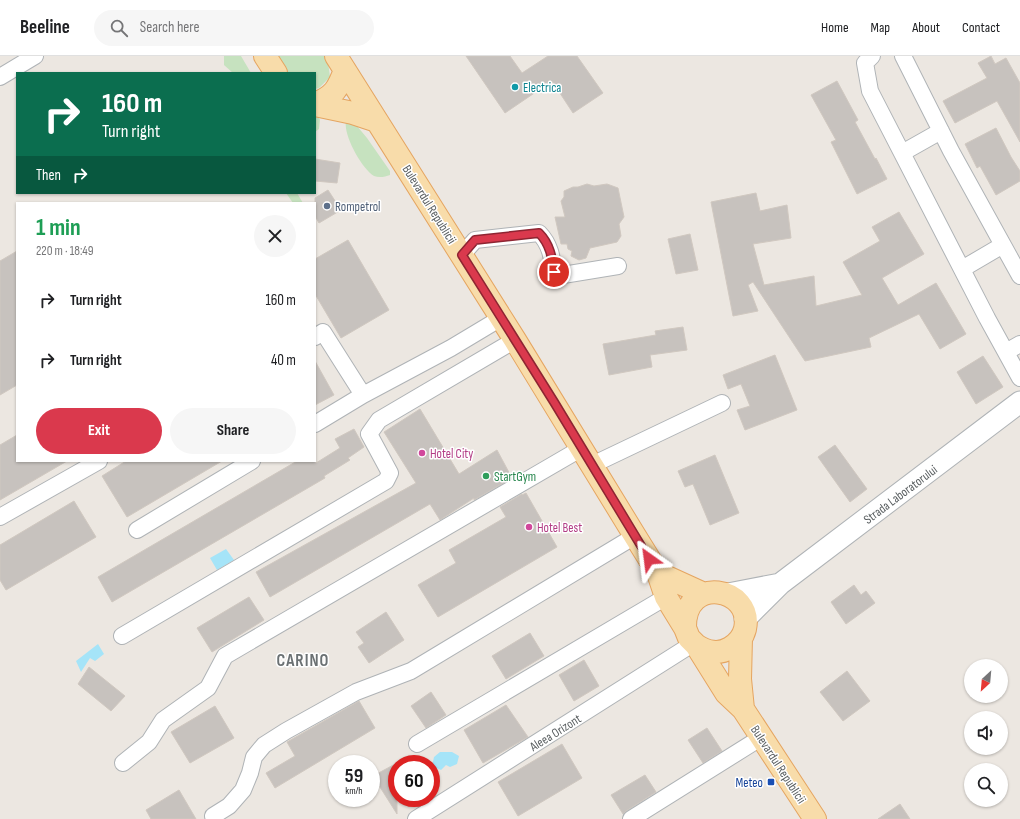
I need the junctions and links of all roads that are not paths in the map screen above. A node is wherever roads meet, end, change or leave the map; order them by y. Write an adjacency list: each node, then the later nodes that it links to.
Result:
1 (35, 56): 7 (street)
2 (265, 56): 6 (main road)
3 (872, 56): 12 (street)
4 (903, 56): 11 (street)
5 (341, 63): 8 (main road, Bulevardul Republicii); 10 (main road, Bulevardul Republicii)
6 (275, 72)
7 (0, 77)
8 (316, 104)
9 (316, 104): 10 (main road, Bulevardul Republicii)
10 (377, 121): 14 (main road, Bulevardul Republicii)
11 (941, 131): 12 (street); 13 (street)
12 (902, 153): 16 (street)
13 (1003, 245): 16 (street); 17 (street)
14 (462, 255): 15 (street); 18 (main road, Bulevardul Republicii)
15 (618, 266)
16 (962, 269): 22 (street)
17 (1020, 276)
18 (501, 318): 20 (main road, Bulevardul Republicii); 24 (street)
19 (316, 336): 24 (street)
20 (515, 340): 28 (main road, Bulevardul Republicii); 40 (street)
21 (1020, 344): 22 (street)
22 (1006, 352): 23 (street)
23 (1020, 378)
24 (363, 395): 27 (street)
25 (1020, 402): 35 (street, Strada Laboratorului)
26 (722, 403): 28 (street)
27 (316, 423)
28 (587, 457): 33 (main road, Bulevardul Republicii); 45 (street)
29 (96, 462): 31 (street)
30 (250, 462): 32 (street)
31 (0, 518)
32 (137, 530)
33 (635, 536): 34 (main road, Bulevardul Republicii); 46 (street)
34 (658, 573): 36 (main road); 38 (main road, Bulevardul Republicii)
35 (780, 584): 37 (street); 39 (street, Strada Laboratorului)
36 (704, 594): 37 (main road); 41 (main road)
37 (728, 594): 39 (main road, Bulevardul Republicii)
38 (666, 597): 41 (main road, Bulevardul Republicii); 44 (street)
39 (743, 628): 41 (main road); 42 (main road, Bulevardul Republicii)
40 (122, 636)
41 (691, 639): 42 (main road, Bulevardul Republicii); 47 (street, Aleea Orizont)
42 (743, 709): 43 (main road, Bulevardul Republicii)
43 (762, 737): 48 (street); 49 (main road, Bulevardul Republicii)
44 (417, 744)
45 (123, 763)
46 (213, 816)
47 (416, 819)
48 (630, 819)
49 (815, 819)

